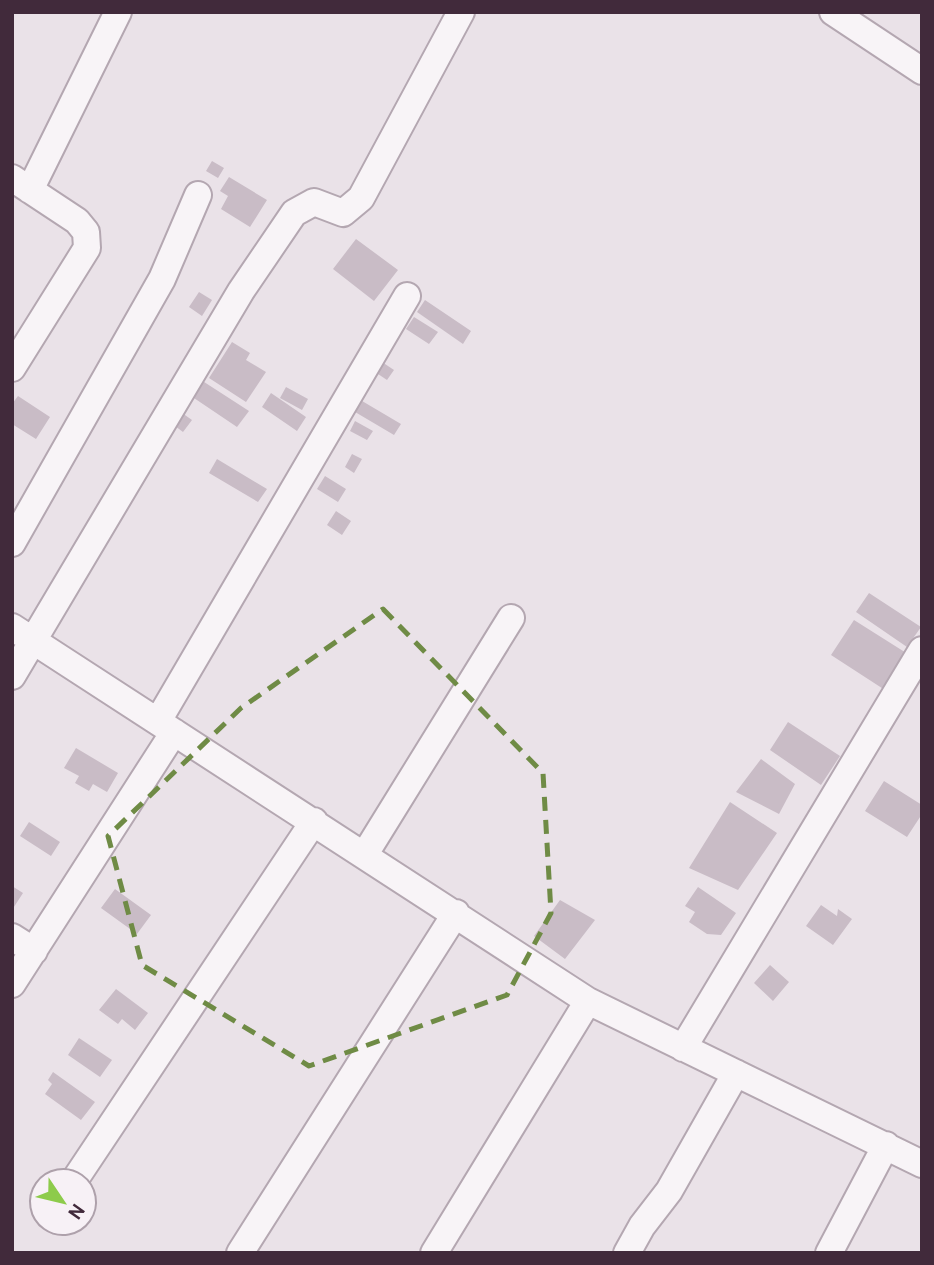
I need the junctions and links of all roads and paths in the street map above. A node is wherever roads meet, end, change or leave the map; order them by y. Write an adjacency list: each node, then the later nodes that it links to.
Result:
1 (118, 12): 5 (street)
2 (461, 12): 11 (street)
3 (833, 12): 4 (street)
4 (922, 71)
5 (21, 184): 8 (street)
6 (198, 195): 9 (street)
7 (407, 296): 14 (street)
8 (12, 368)
9 (12, 543)
10 (511, 618): 16 (street)
11 (23, 634): 13 (street); 14 (street)
12 (922, 650): 21 (street)
13 (12, 676)
14 (166, 727): 15 (street); 18 (street)
15 (314, 821): 16 (street); 25 (street)
16 (365, 854): 17 (street)
17 (456, 913): 20 (street); 26 (street)
18 (23, 944): 19 (street)
19 (12, 984)
20 (588, 1001): 21 (street); 27 (street)
21 (683, 1048): 22 (street)
22 (736, 1073): 23 (street); 28 (street)
23 (886, 1145): 24 (street); 29 (street)
24 (922, 1164)
25 (83, 1167)
26 (240, 1253)
27 (434, 1253)
28 (627, 1253)
29 (829, 1253)

